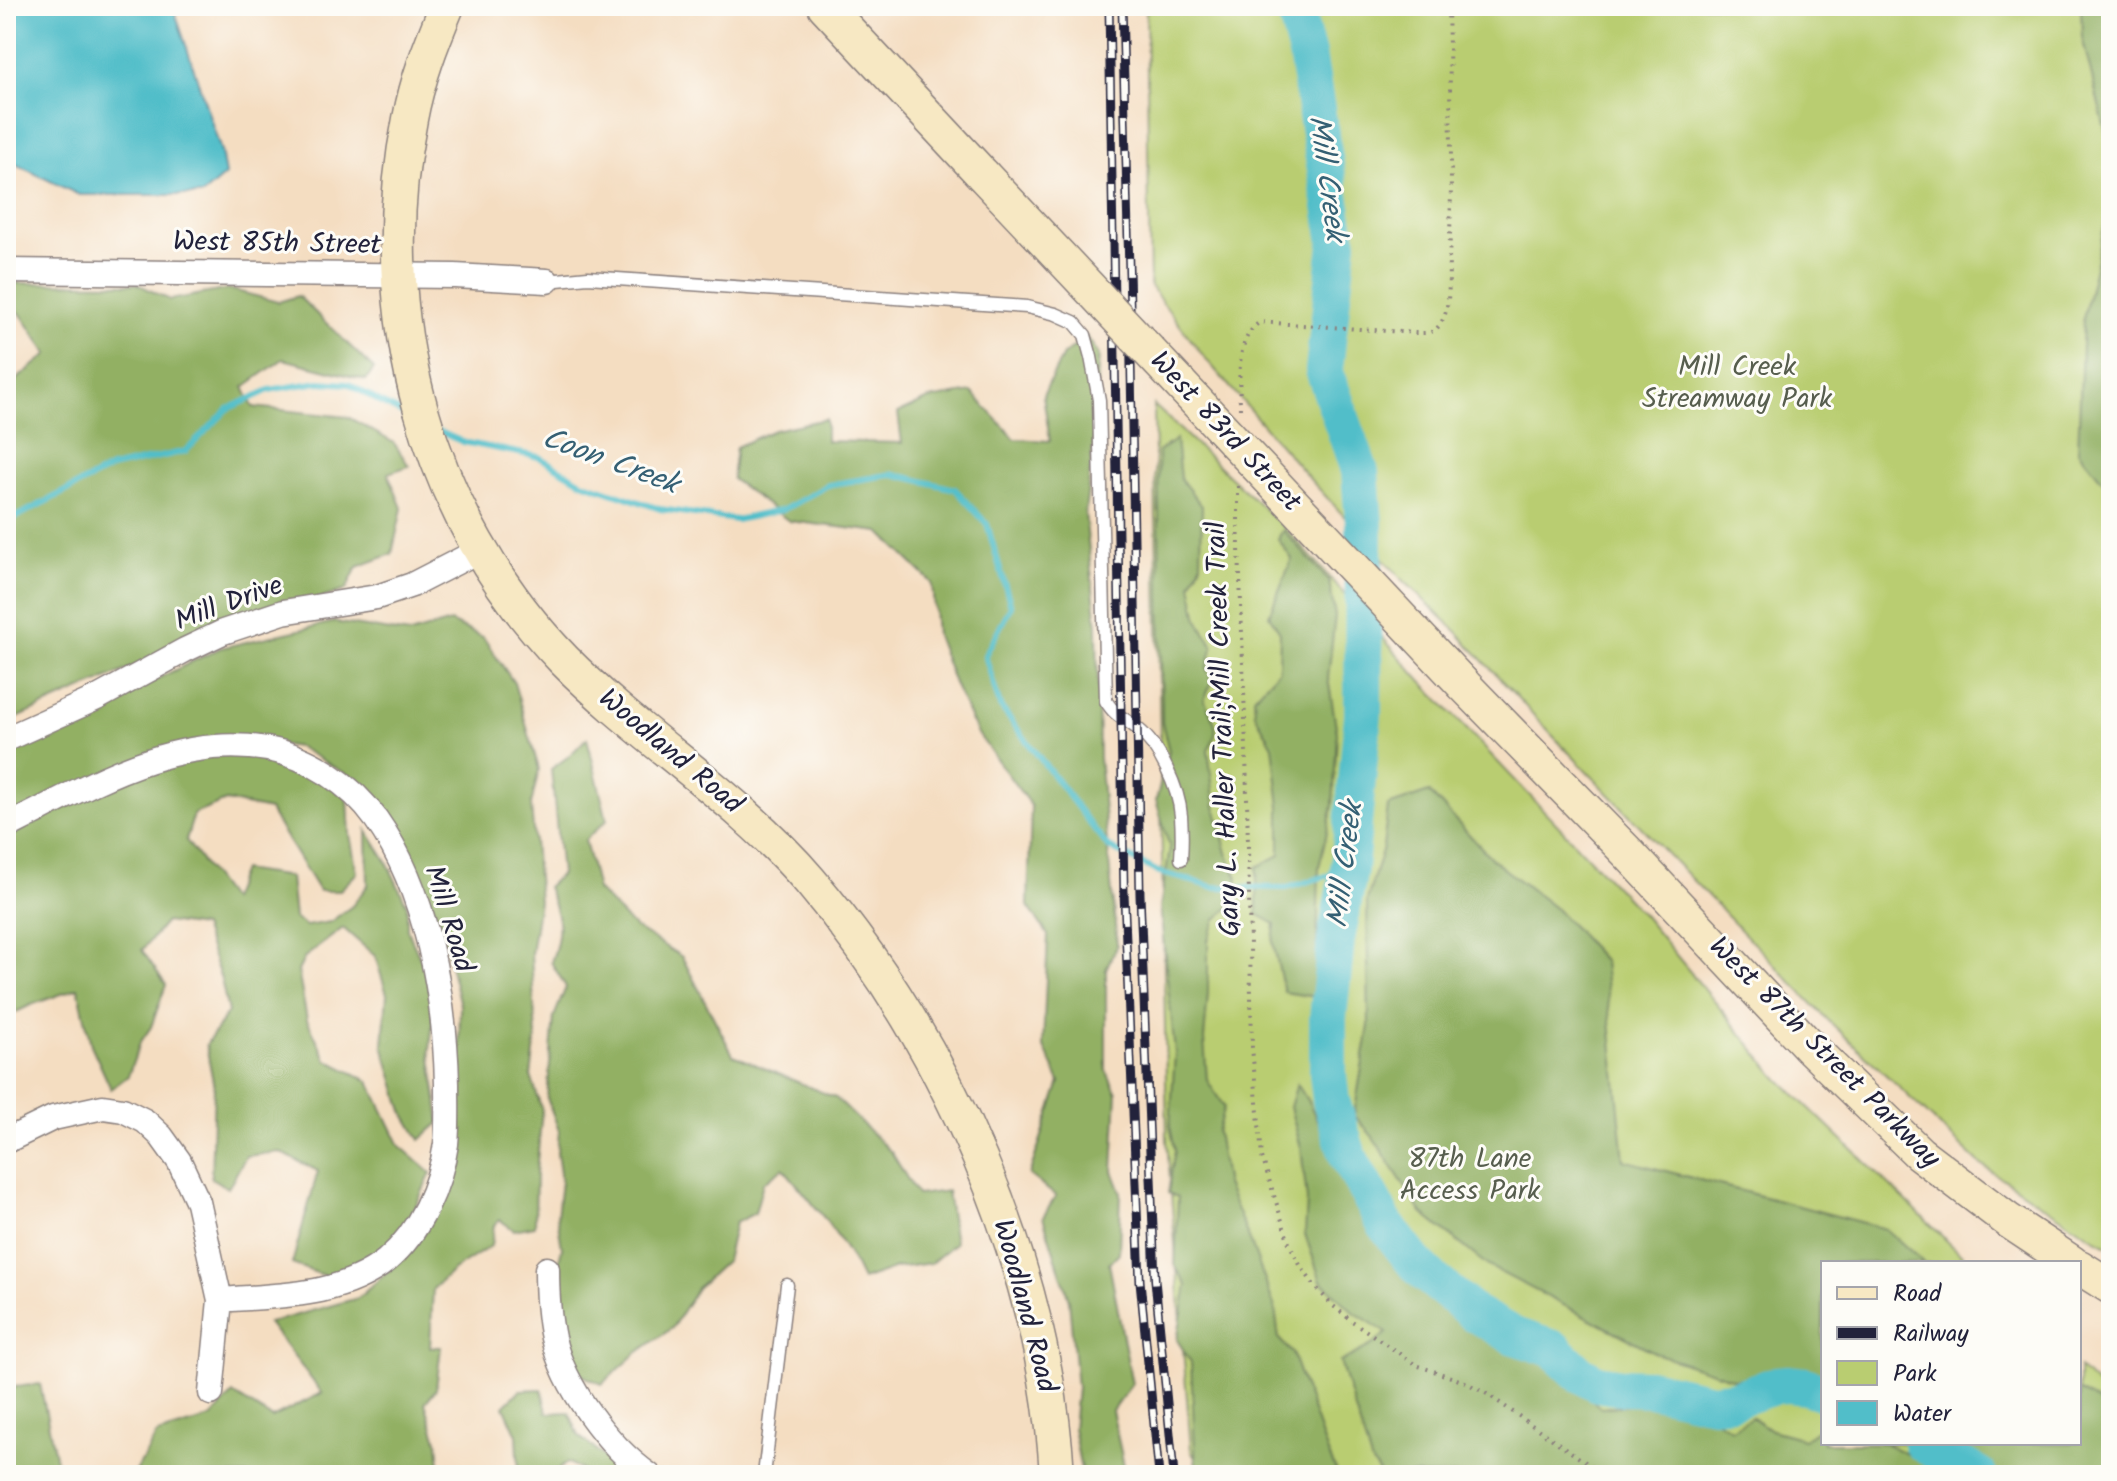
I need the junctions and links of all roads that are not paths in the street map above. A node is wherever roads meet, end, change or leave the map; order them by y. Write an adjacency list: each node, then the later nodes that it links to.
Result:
1 (447, 6): 4 (main road, Woodland Road)
2 (825, 6): 9 (main road, West 83rd Street, bridge)
3 (6, 271): 4 (street, West 85th Street)
4 (398, 275): 5 (street, West 85th Street); 6 (main road, Woodland Road)
5 (547, 281): 10 (lane)
6 (480, 550): 7 (street, Mill Drive); 21 (main road, Woodland Road)
7 (6, 739)
8 (6, 827): 17 (street, Mill Road)
9 (1629, 854): 12 (main road, West 87th Street Parkway)
10 (1181, 859)
11 (6, 1141): 17 (street)
12 (2069, 1261)
13 (2081, 1268): 16 (main road)
14 (547, 1269): 19 (street)
15 (787, 1285): 20 (lane)
16 (2111, 1287)
17 (220, 1300): 18 (street)
18 (211, 1393)
19 (649, 1475)
20 (764, 1475)
21 (1057, 1475)

